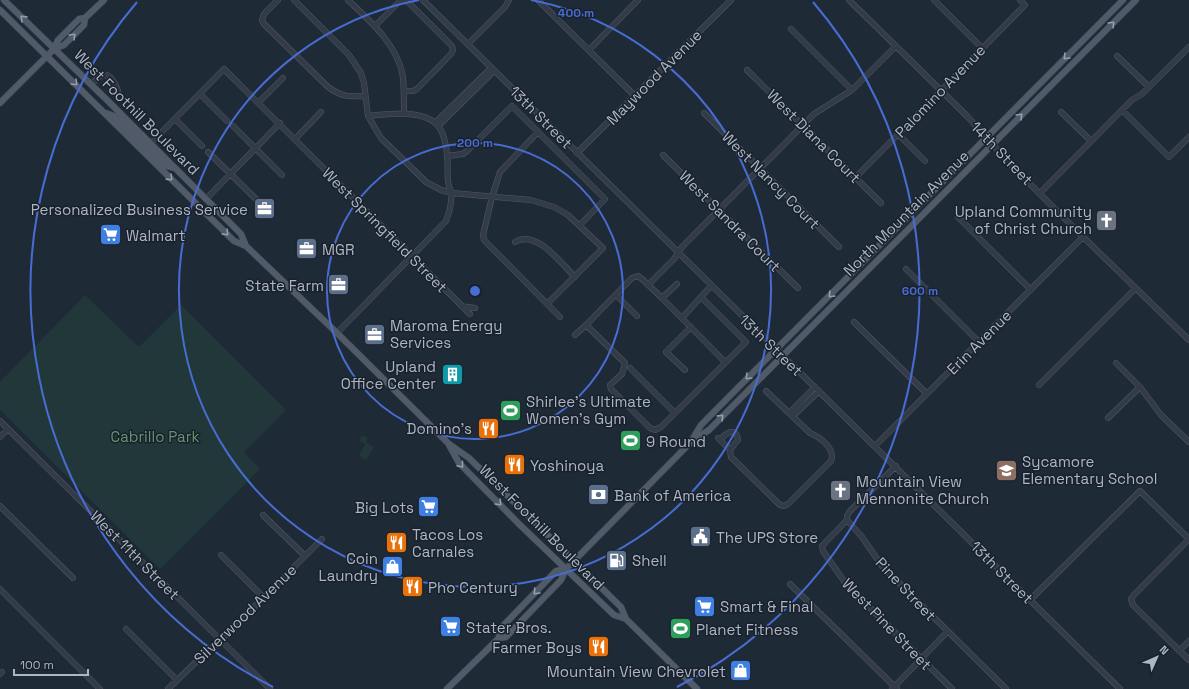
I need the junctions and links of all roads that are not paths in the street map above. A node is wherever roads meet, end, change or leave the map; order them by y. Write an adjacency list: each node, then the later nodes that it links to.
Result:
1 (4, 0): 22 (main road, West Foothill Boulevard, one-way to 1)
2 (104, 0): 22 (main road)
3 (278, 0): 37 (street)
4 (294, 0): 37 (street)
5 (348, 0): 17 (street)
6 (423, 0): 19 (street, 13th Street)
7 (509, 0): 19 (street)
8 (538, 0): 24 (street)
9 (638, 0): 24 (street)
10 (731, 0): 38 (street, Maywood Avenue)
11 (849, 0): 20 (street, 14th Street)
12 (934, 0): 23 (street)
13 (1020, 0): 23 (street, Palomino Avenue)
14 (1123, 0): 56 (main road, North Mountain Avenue, one-way to 56)
15 (1136, 0): 61 (main road, North Mountain Avenue, one-way to 15)
16 (0, 10): 25 (main road, West Foothill Boulevard)
17 (375, 26): 35 (street); 35 (street)
18 (791, 29): 32 (street)
19 (468, 44): 27 (street, 13th Street)
20 (896, 46): 32 (street); 33 (street, 14th Street)
21 (1189, 47): 31 (street)
22 (54, 48): 25 (main road); 30 (main road, West Foothill Boulevard)
23 (982, 48): 33 (street, Palomino Avenue)
24 (589, 50): 38 (street)
25 (47, 56): 39 (main road); 42 (main road, West Foothill Boulevard, one-way to 42)
26 (1117, 56): 31 (street)
27 (493, 69): 51 (street); 66 (street, 13th Street)
28 (747, 70): 52 (street, West Diana Court)
29 (283, 78): 40 (street)
30 (91, 85): 34 (street); 60 (main road, West Foothill Boulevard)
31 (1149, 87): 41 (street)
32 (852, 90): 52 (street)
33 (940, 90): 55 (street, Palomino Avenue); 56 (street, 14th Street)
34 (118, 91)
35 (404, 91): 46 (street)
36 (200, 94): 40 (street, West Springfield Street); 48 (street); 49 (street)
37 (365, 96): 47 (street)
38 (635, 96): 66 (street, Maywood Avenue)
39 (0, 102)
40 (259, 102): 50 (street, West Springfield Street)
41 (1122, 110): 57 (street); 59 (street)
42 (102, 111): 60 (main road); 64 (main road, West Foothill Boulevard)
43 (321, 112): 58 (street)
44 (1061, 112): 59 (street)
45 (704, 113): 70 (street, West Nancy Court)
46 (404, 114): 47 (street); 51 (street)
47 (368, 116): 75 (street)
48 (175, 119): 60 (street); 62 (street)
49 (227, 121)
50 (280, 123): 58 (street, West Springfield Street); 63 (street)
51 (437, 125): 68 (street)
52 (803, 125): 70 (street); 74 (street, West Diana Court)
53 (233, 126): 63 (street)
54 (538, 132): 68 (street); 77 (street); 84 (street)
55 (898, 134): 69 (street); 74 (street, Palomino Avenue)
56 (986, 137): 61 (street, 14th Street); 117 (main road, North Mountain Avenue, one-way to 117)
57 (1189, 137)
58 (295, 139): 91 (street, West Springfield Street)
59 (1091, 141): 76 (street)
60 (150, 144): 71 (main road, West Foothill Boulevard)
61 (992, 144): 76 (street, 14th Street); 118 (main road, North Mountain Avenue)
62 (202, 146)
63 (256, 148): 72 (street); 73 (street)
64 (142, 150): 71 (main road); 82 (main road, West Foothill Boulevard, one-way to 82)
65 (208, 152): 72 (street)
66 (577, 153): 90 (street, 13th Street)
67 (663, 155): 81 (street, West Sandra Court)
68 (448, 156): 75 (street)
69 (925, 161)
70 (760, 168): 81 (street); 89 (street, West Nancy Court)
71 (177, 170): 78 (main road, West Foothill Boulevard)
72 (231, 174): 78 (street); 79 (street)
73 (282, 176)
74 (855, 178): 80 (street, West Diana Court)
75 (452, 193): 77 (street); 91 (street)
76 (1040, 193): 86 (street, 14th Street)
77 (492, 197): 84 (street); 103 (street)
78 (206, 199): 85 (main road, West Foothill Boulevard)
79 (257, 200)
80 (881, 203)
81 (718, 210): 90 (street); 97 (street, West Sandra Court)
82 (209, 216): 85 (main road); 88 (main road, West Foothill Boulevard, one-way to 88)
83 (958, 217): 99 (street)
84 (580, 225): 93 (street)
85 (239, 231): 88 (main road, West Foothill Boulevard)
86 (1084, 237): 98 (street, 14th Street); 99 (street, Erin Avenue)
87 (514, 242): 93 (street)
88 (246, 246): 113 (main road, West Foothill Boulevard)
89 (839, 247)
90 (678, 253): 95 (street); 96 (street, 13th Street)
91 (412, 257): 104 (street, West Springfield Street); 113 (street)
92 (906, 269): 116 (street)
93 (575, 277): 103 (street)
94 (677, 284): 102 (street)
95 (648, 285): 100 (street); 102 (street)
96 (711, 286): 101 (street); 117 (street, 13th Street)
97 (798, 288)
98 (1135, 289): 115 (street, 14th Street); 123 (street)
99 (1031, 290): 116 (street, Erin Avenue)
100 (616, 295): 107 (street); 111 (street)
101 (701, 297): 109 (street); 119 (street)
102 (662, 298): 109 (street)
103 (547, 304): 108 (street)
104 (460, 306): 105 (street, West Springfield Street); 106 (street, West Springfield Street)
105 (475, 308)
106 (470, 314)
107 (637, 316)
108 (560, 317)
109 (682, 318): 112 (street)
110 (854, 322): 127 (street)
111 (586, 325): 114 (street); 128 (street)
112 (691, 327): 119 (street); 122 (street)
113 (337, 333): 136 (main road, West Foothill Boulevard)
114 (575, 335)
115 (1189, 340)
116 (979, 342): 127 (street, Erin Avenue)
117 (776, 350): 118 (street, 13th Street); 134 (main road, North Mountain Avenue, one-way to 134)
118 (783, 356): 125 (street, 13th Street); 134 (main road, North Mountain Avenue, one-way to 118)
119 (726, 362): 128 (street)
120 (1116, 363): 124 (street)
121 (630, 368): 128 (street)
122 (685, 370)
123 (1039, 385)
124 (1140, 387): 130 (street); 135 (street)
125 (817, 389): 129 (street); 137 (street, 13th Street)
126 (766, 391): 129 (street)
127 (927, 394): 137 (street, Erin Avenue)
128 (675, 412)
129 (791, 415): 138 (street)
130 (1108, 418)
131 (0, 421): 132 (street, West 11th Street)
132 (8, 429): 133 (street); 158 (street, West 11th Street)
133 (0, 437)
134 (691, 442): 147 (main road, North Mountain Avenue)
135 (1189, 442)
136 (449, 444): 147 (main road, West Foothill Boulevard); 148 (main road, West Foothill Boulevard, one-way to 148)
137 (875, 446): 139 (street, 13th Street)
138 (730, 450): 138 (street)
139 (896, 466): 142 (street); 153 (street, 13th Street)
140 (1, 508): 149 (street)
141 (263, 515): 146 (street)
142 (848, 520): 156 (street, Pine Street); 161 (street, West Pine Street)
143 (322, 539): 146 (street, Silverwood Avenue)
144 (1189, 539): 153 (street); 160 (street)
145 (221, 555): 152 (street)
146 (305, 556): 152 (street, Silverwood Avenue)
147 (574, 561): 148 (main road, North Mountain Avenue); 154 (main road, West Foothill Boulevard)
148 (566, 569): 154 (main road, West Foothill Boulevard); 157 (main road, North Mountain Avenue); 157 (main road, North Mountain Avenue, one-way to 157)
149 (72, 578)
150 (790, 584): 164 (street)
151 (0, 589): 165 (street)
152 (264, 598): 158 (street, Silverwood Avenue)
153 (1030, 600): 172 (street, 13th Street)
154 (626, 620): 169 (main road, West Foothill Boulevard)
155 (126, 629): 163 (street)
156 (948, 632): 161 (street); 171 (street, Pine Street)
157 (499, 638): 168 (main road, North Mountain Avenue)
158 (222, 640): 163 (street, Silverwood Avenue); 167 (street, West 11th Street)
159 (1189, 641): 160 (street)
160 (1179, 650): 162 (street)
161 (921, 659): 164 (street); 170 (street, West Pine Street)
162 (1189, 660)
163 (178, 680): 166 (street, Silverwood Avenue)
164 (894, 688)
165 (100, 689)
166 (168, 689)
167 (270, 689)
168 (447, 689)
169 (697, 689)
170 (952, 689)
171 (1006, 689)
172 (1120, 689)

